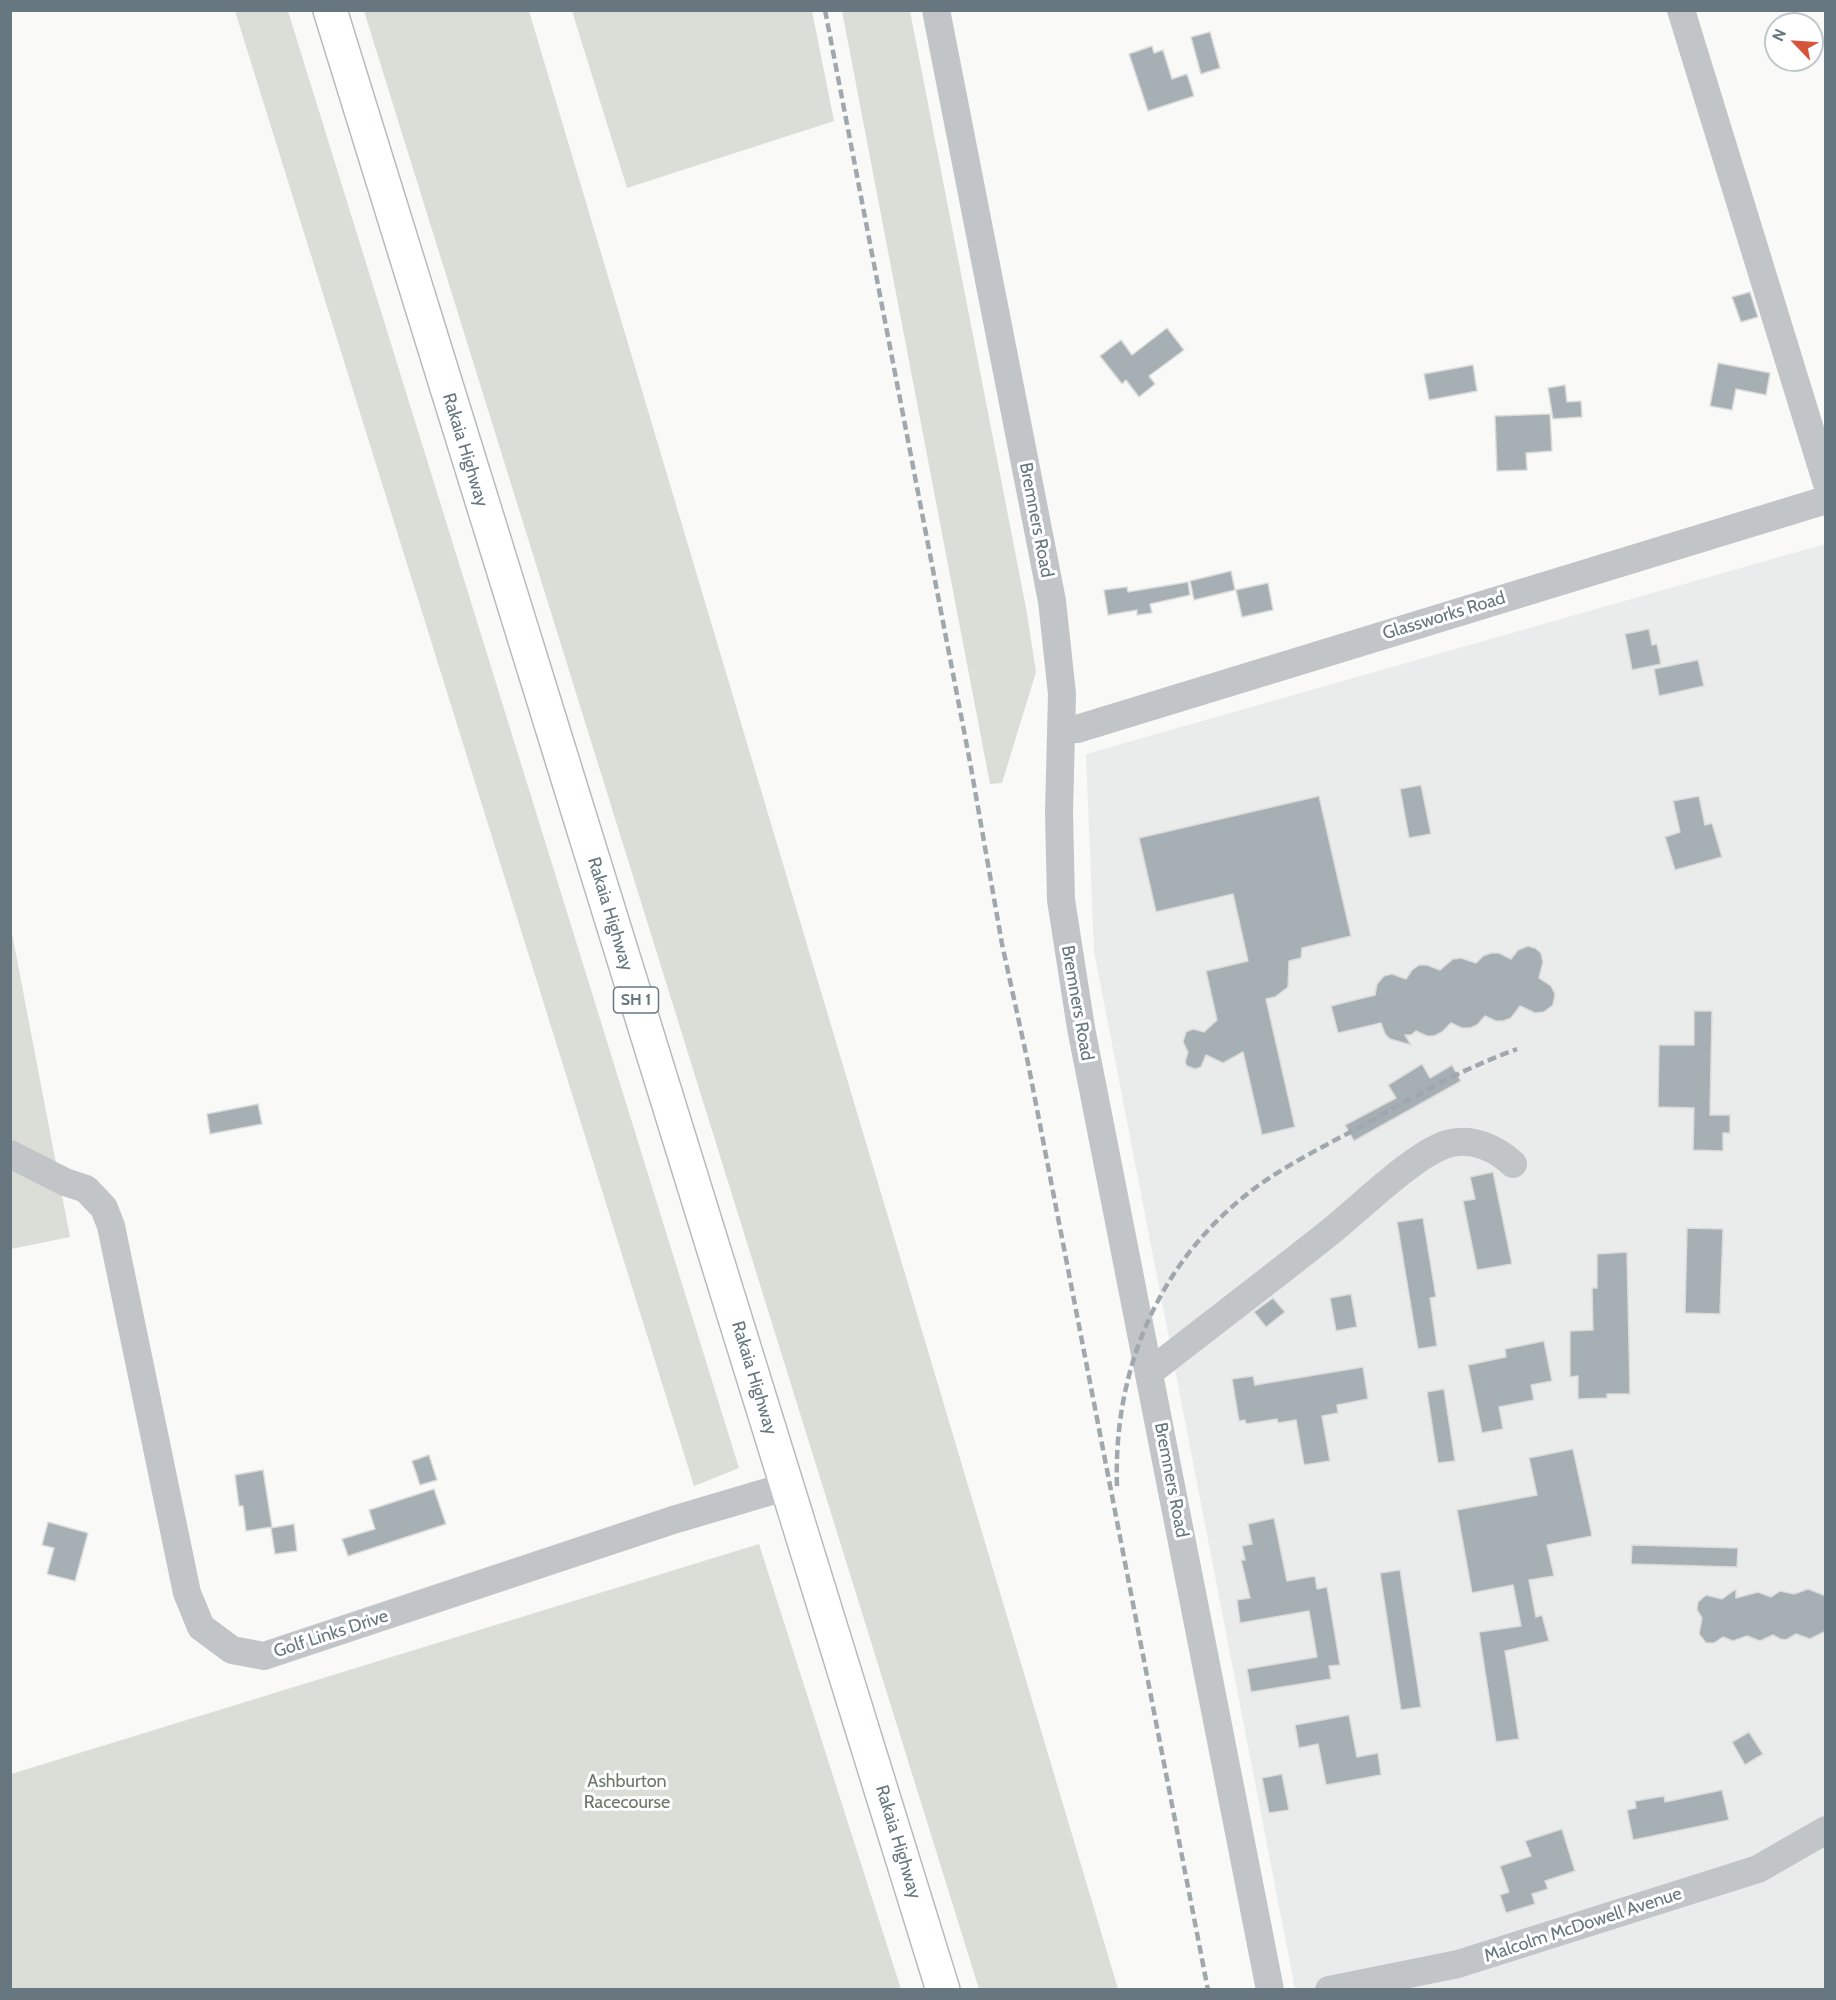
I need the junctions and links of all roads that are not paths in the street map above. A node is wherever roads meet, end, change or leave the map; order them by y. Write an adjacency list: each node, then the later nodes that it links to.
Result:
1 (330, 10): 10 (highway, Rakaia Highway / SH 1)
2 (936, 10): 6 (street, Bremners Road)
3 (1680, 10): 4 (street)
4 (1826, 481)
5 (1826, 500): 6 (street, Glassworks Road)
6 (1062, 729): 9 (street, Bremners Road)
7 (10, 1154): 10 (street, Golf Links Drive)
8 (1513, 1164): 9 (street)
9 (1150, 1372): 13 (street, Bremners Road)
10 (788, 1486): 12 (highway, Rakaia Highway / SH 1)
11 (1826, 1830): 14 (street, Malcolm McDowell Avenue)
12 (943, 1989)
13 (1270, 1989)
14 (1329, 1989)

